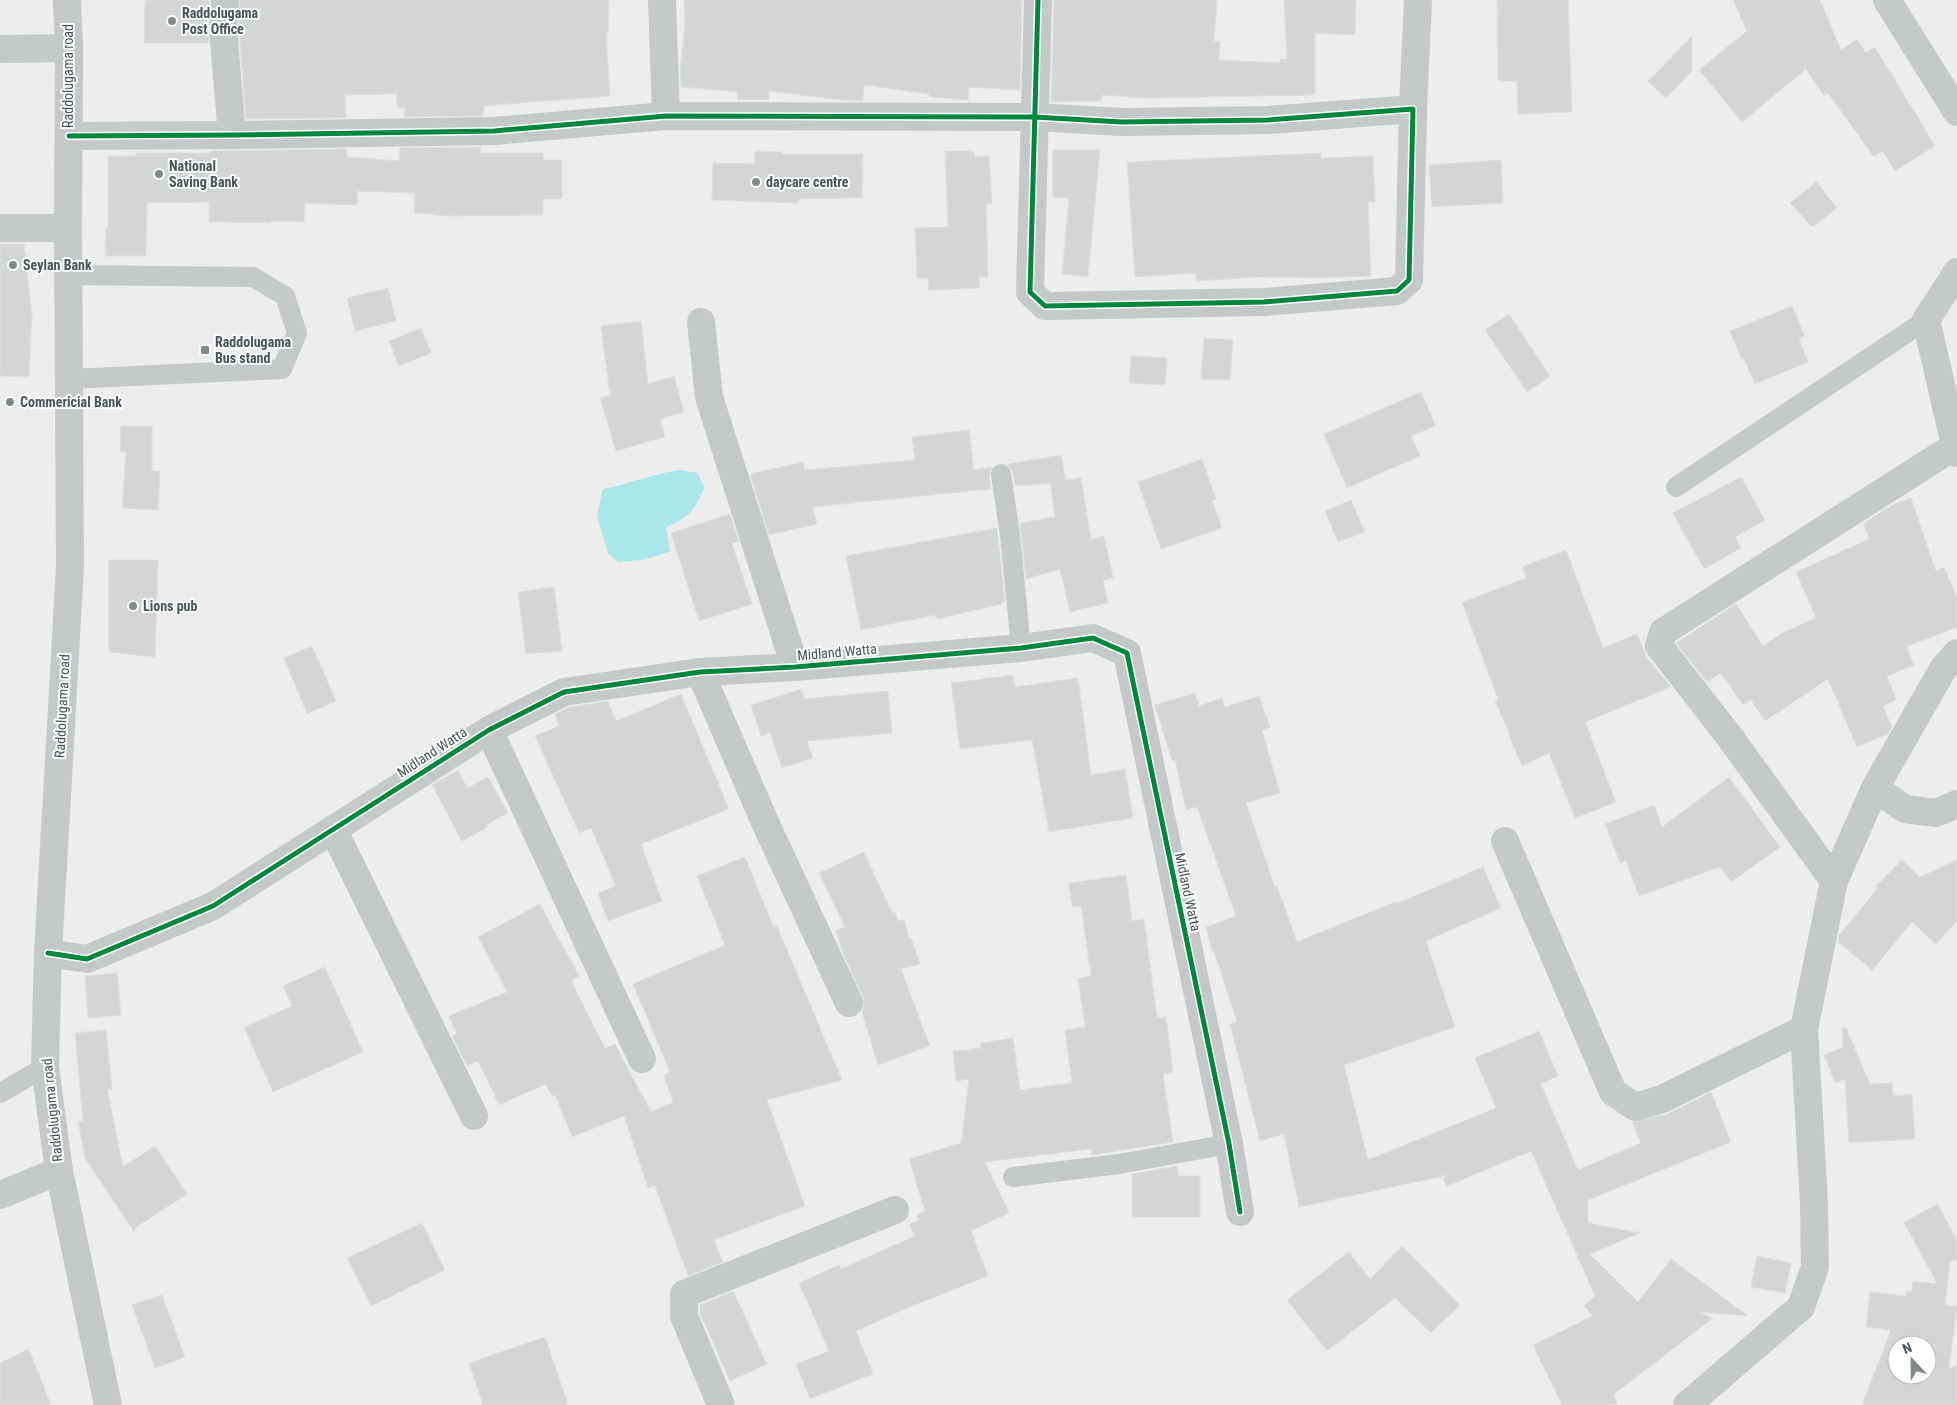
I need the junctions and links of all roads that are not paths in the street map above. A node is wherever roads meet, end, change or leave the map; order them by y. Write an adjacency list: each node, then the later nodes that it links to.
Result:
1 (67, 0): 7 (street, Raddolugama road)
2 (225, 0): 13 (street)
3 (662, 0): 11 (street)
4 (1038, 0): 12 (street)
5 (1418, 0): 9 (street)
6 (1887, 0): 10 (street)
7 (69, 48): 8 (street); 14 (street, Raddolugama road)
8 (0, 49)
9 (1414, 109): 12 (street); 12 (street)
10 (1957, 112)
11 (666, 116): 12 (street); 13 (street)
12 (1034, 117)
13 (232, 135): 14 (street)
14 (69, 136): 16 (street, Raddolugama road)
15 (0, 228): 16 (street)
16 (68, 228): 18 (street, Raddolugama road)
17 (1957, 272): 19 (street)
18 (68, 275): 21 (street, Raddolugama road); 21 (lane)
19 (1926, 320): 22 (street); 24 (lane)
20 (702, 322): 27 (street)
21 (69, 379): 35 (street, Raddolugama road)
22 (1956, 450): 34 (street)
23 (1001, 474): 25 (lane)
24 (1676, 487)
25 (1021, 648): 27 (street, Midland Watta); 42 (street, Midland Watta)
26 (1957, 653): 30 (street)
27 (795, 667): 28 (street, Midland Watta)
28 (700, 672): 29 (street, Midland Watta); 36 (street)
29 (489, 730): 32 (street, Midland Watta); 38 (street)
30 (1875, 788): 31 (street); 34 (street)
31 (1957, 804)
32 (333, 829): 35 (street, Midland Watta); 41 (street)
33 (1505, 841): 37 (street)
34 (1834, 881): 37 (street)
35 (48, 952): 39 (street, Raddolugama road)
36 (850, 1003)
37 (1804, 1029): 50 (street)
38 (642, 1059)
39 (45, 1067): 40 (lane); 43 (street, Raddolugama road)
40 (0, 1093)
41 (474, 1116)
42 (1229, 1144): 44 (lane); 47 (street, Midland Watta)
43 (59, 1171): 45 (street); 48 (street, Raddolugama road)
44 (1013, 1177)
45 (0, 1195)
46 (895, 1210): 49 (street)
47 (1240, 1212)
48 (108, 1405)
49 (721, 1405)
50 (1686, 1405)

